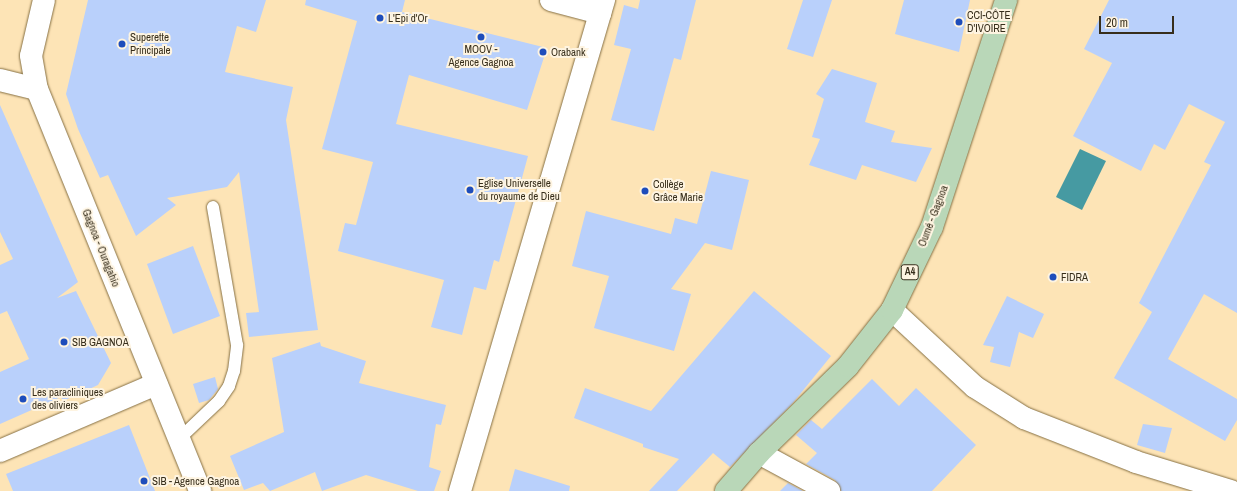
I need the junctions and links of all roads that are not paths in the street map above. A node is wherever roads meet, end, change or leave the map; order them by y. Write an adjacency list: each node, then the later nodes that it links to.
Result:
1 (44, 0): 6 (street, Gagnoa - Ouragahio)
2 (551, 0): 4 (street)
3 (1006, 0): 8 (main road, Oumé - Gagnoa / A4)
4 (602, 6): 14 (street)
5 (0, 80): 6 (street)
6 (36, 89): 9 (street, Gagnoa - Ouragahio)
7 (213, 207): 10 (lane)
8 (892, 310): 12 (main road, Oumé - Gagnoa / A4); 17 (street)
9 (156, 384): 10 (street, Gagnoa - Ouragahio); 11 (street)
10 (179, 439): 13 (street, Gagnoa - Ouragahio)
11 (0, 451)
12 (759, 453): 15 (main road, Oumé - Gagnoa / A4); 16 (street)
13 (200, 491)
14 (460, 491)
15 (726, 491)
16 (829, 491)
17 (1231, 491)

